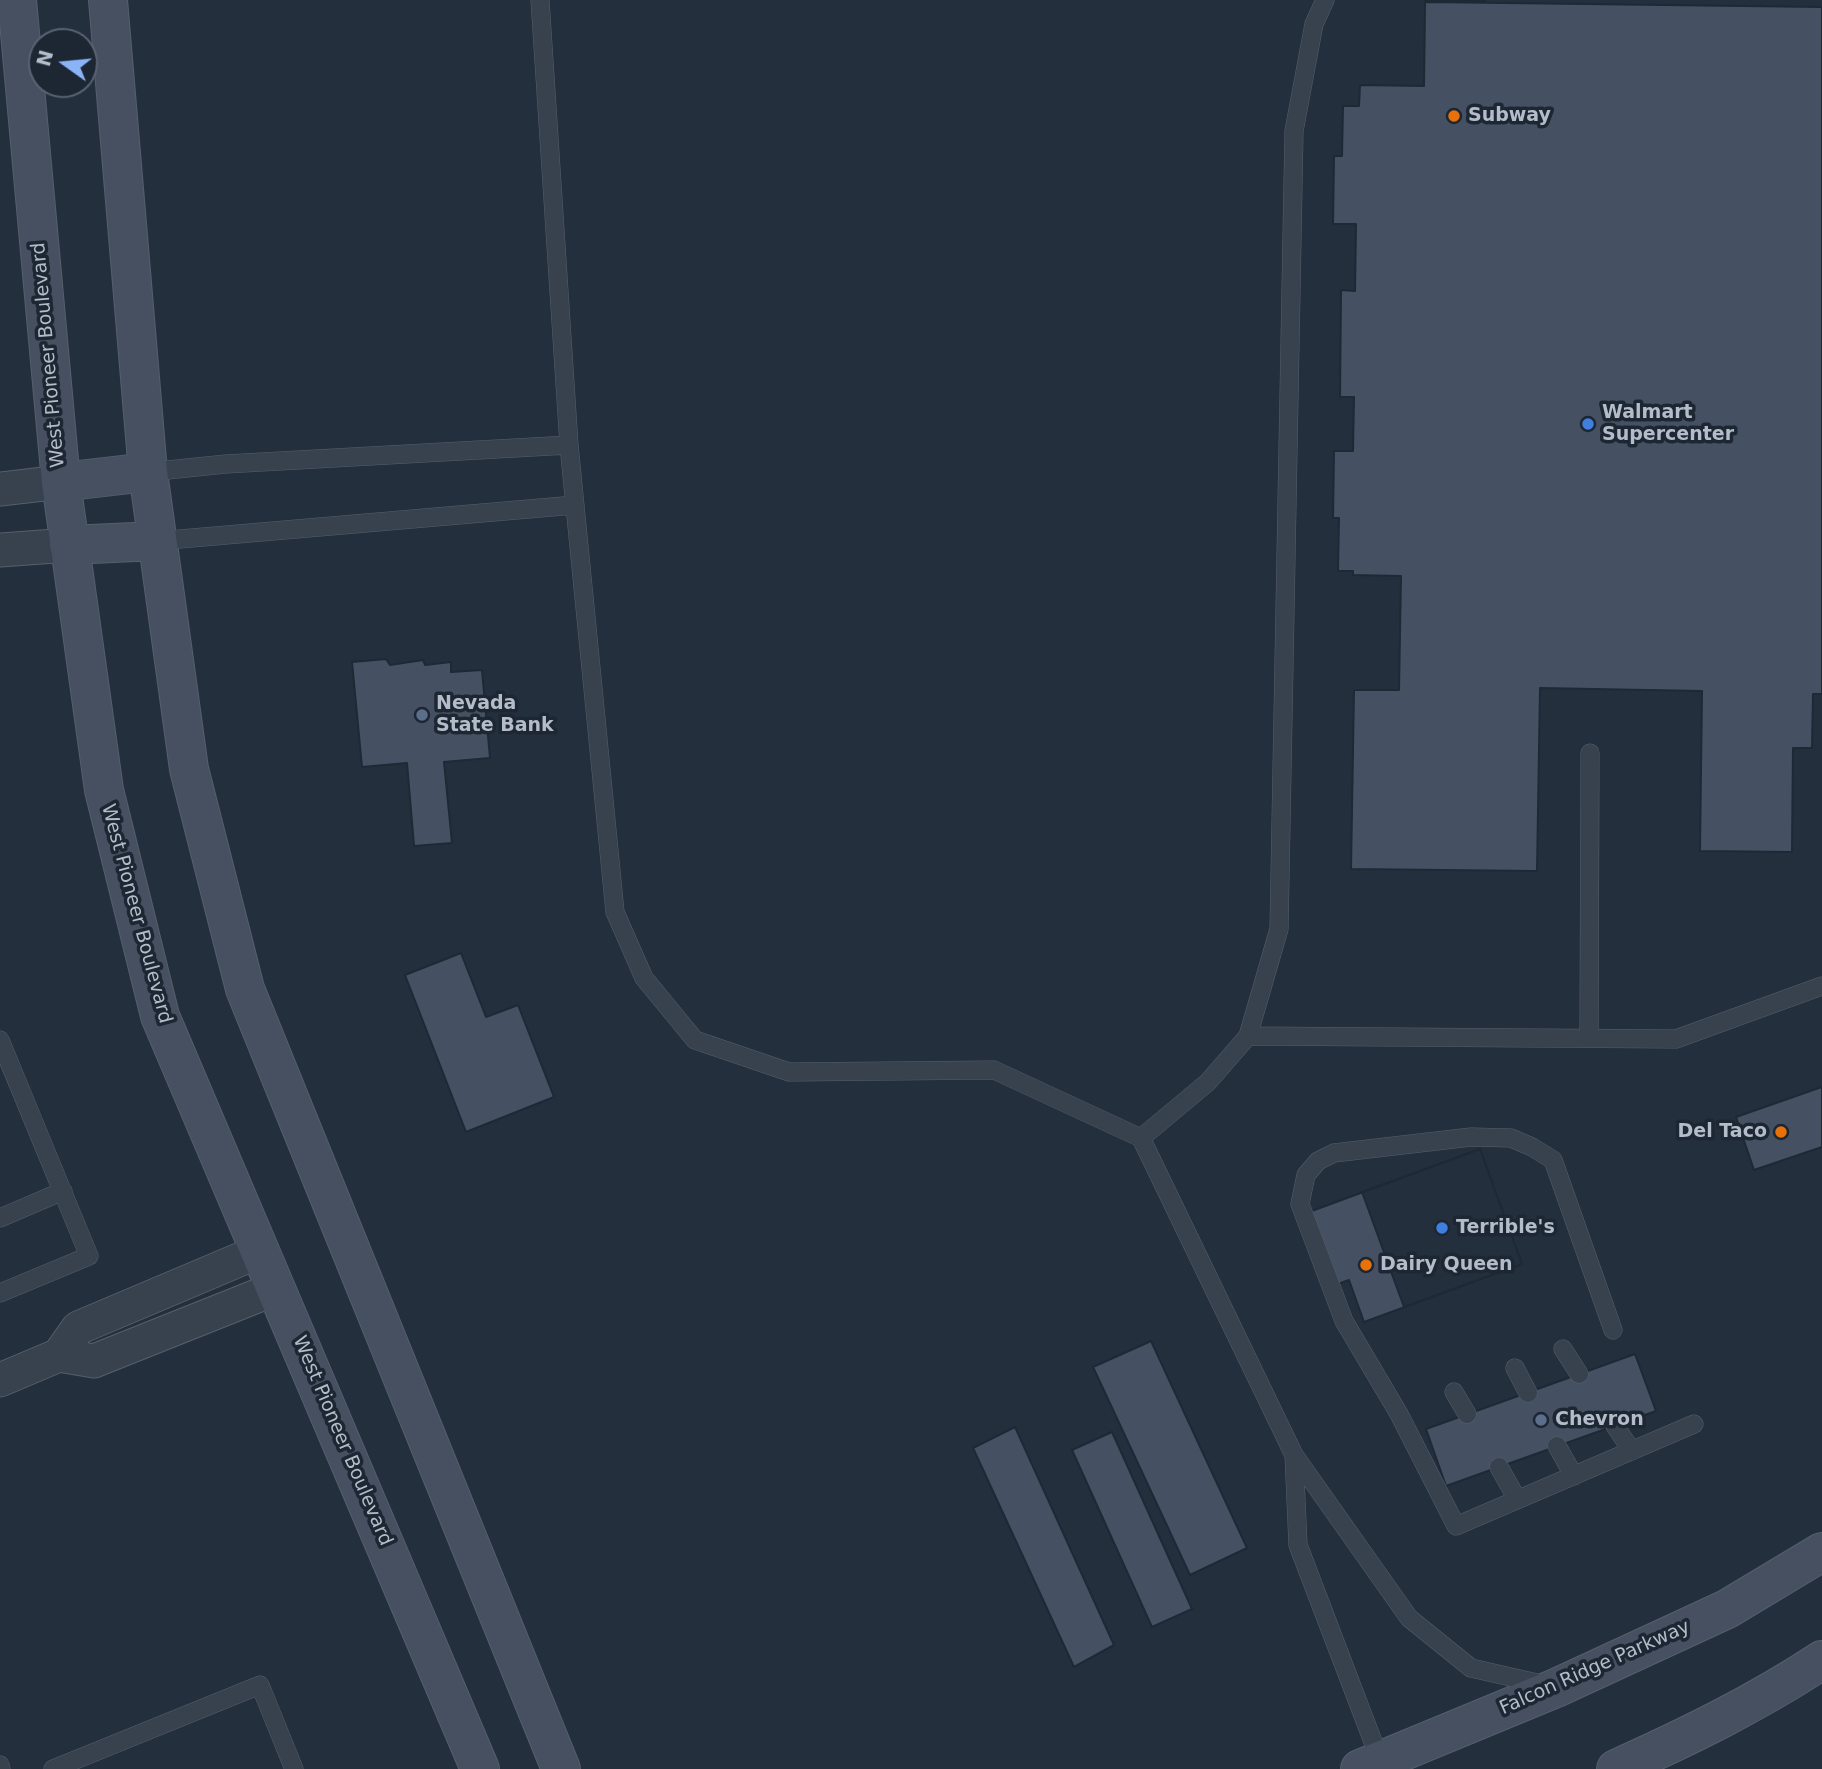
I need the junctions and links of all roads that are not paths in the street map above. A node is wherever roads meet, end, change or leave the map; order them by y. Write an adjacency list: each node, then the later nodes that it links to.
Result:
1 (17, 0): 7 (main road, West Pioneer Boulevard)
2 (108, 0): 6 (main road)
3 (540, 0): 5 (lane)
4 (1325, 0): 15 (lane)
5 (569, 445): 6 (lane); 9 (lane)
6 (148, 472): 7 (main road); 10 (main road)
7 (61, 482): 8 (street); 11 (main road, West Pioneer Boulevard)
8 (0, 489)
9 (575, 505): 10 (lane); 18 (lane)
10 (158, 541): 11 (main road); 48 (main road)
11 (69, 545): 12 (street); 21 (main road, West Pioneer Boulevard)
12 (0, 550)
13 (1590, 753): 16 (lane)
14 (1822, 986): 16 (lane)
15 (1248, 1036): 16 (lane); 18 (lane)
16 (1590, 1038)
17 (0, 1040): 19 (lane)
18 (1141, 1138): 37 (lane)
19 (63, 1191): 20 (lane); 23 (lane)
20 (0, 1218)
21 (260, 1251): 22 (main road, West Pioneer Boulevard); 26 (street)
22 (277, 1288): 26 (street); 47 (main road, West Pioneer Boulevard)
23 (0, 1293)
24 (1613, 1330): 40 (lane)
25 (1563, 1349): 28 (lane)
26 (60, 1355): 29 (street)
27 (1515, 1368): 31 (lane)
28 (1579, 1374)
29 (0, 1380)
30 (1454, 1392): 32 (lane)
31 (1528, 1393)
32 (1467, 1414)
33 (1694, 1424): 36 (lane)
34 (1615, 1426): 36 (lane)
35 (1557, 1446): 39 (lane)
36 (1632, 1451): 39 (lane)
37 (1294, 1455): 43 (lane); 44 (lane)
38 (1499, 1467): 40 (lane)
39 (1574, 1476): 40 (lane)
40 (1517, 1499)
41 (1822, 1552): 43 (main road, Falcon Ridge Parkway)
42 (1822, 1660): 49 (main road)
43 (1556, 1688): 44 (main road, Falcon Ridge Parkway)
44 (1370, 1765)
45 (53, 1769): 46 (lane)
46 (295, 1769)
47 (480, 1769)
48 (561, 1769)
49 (1616, 1769)

